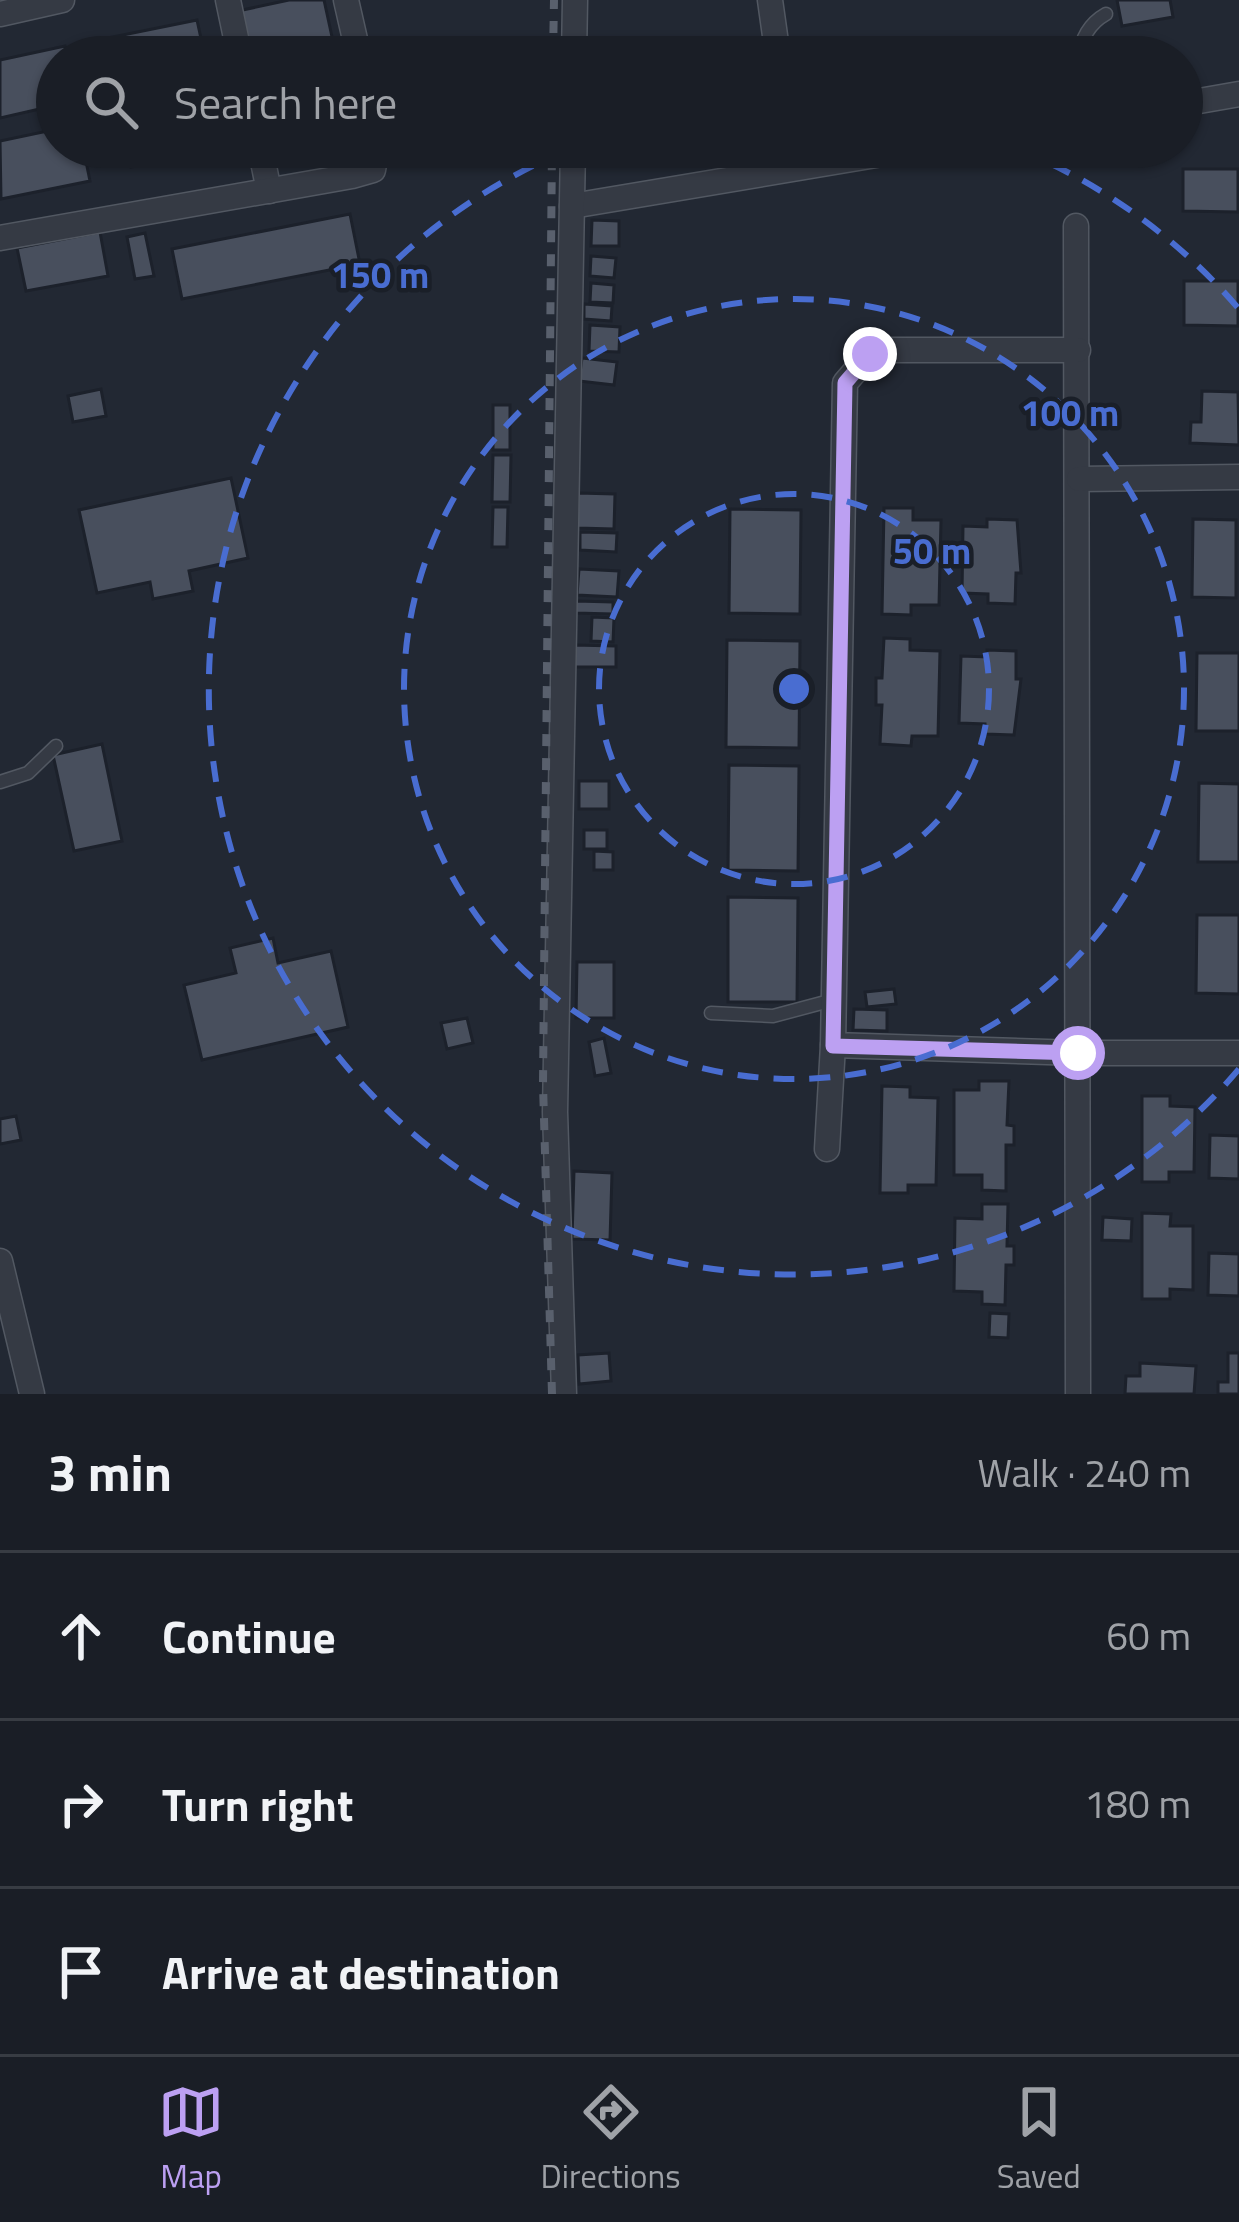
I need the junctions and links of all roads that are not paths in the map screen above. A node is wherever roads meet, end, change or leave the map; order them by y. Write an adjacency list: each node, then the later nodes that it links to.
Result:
1 (62, 0): 6 (street)
2 (228, 0): 8 (street)
3 (346, 0): 9 (street)
4 (575, 0): 10 (street)
5 (770, 0): 11 (street)
6 (0, 14)
7 (1106, 14): 12 (lane)
8 (236, 36)
9 (354, 36)
10 (574, 36)
11 (775, 36)
12 (1086, 36)
13 (1239, 94): 14 (street)
14 (1203, 100)
15 (264, 168): 19 (street)
16 (373, 168): 19 (street)
17 (573, 168): 20 (street)
18 (749, 168): 20 (street)
19 (269, 191): 22 (street)
20 (572, 206): 36 (street)
21 (1076, 226): 23 (street)
22 (0, 238)
23 (1078, 350): 25 (street); 28 (street)
24 (1239, 477): 25 (street)
25 (1078, 479): 31 (street)
26 (56, 746): 27 (lane)
27 (0, 782)
28 (834, 1000): 29 (lane); 30 (street)
29 (711, 1013)
30 (833, 1046): 31 (street); 33 (street)
31 (1078, 1053): 32 (street); 37 (street)
32 (1239, 1053)
33 (827, 1149)
34 (0, 1261): 35 (street)
35 (32, 1394)
36 (564, 1394)
37 (1078, 1394)

